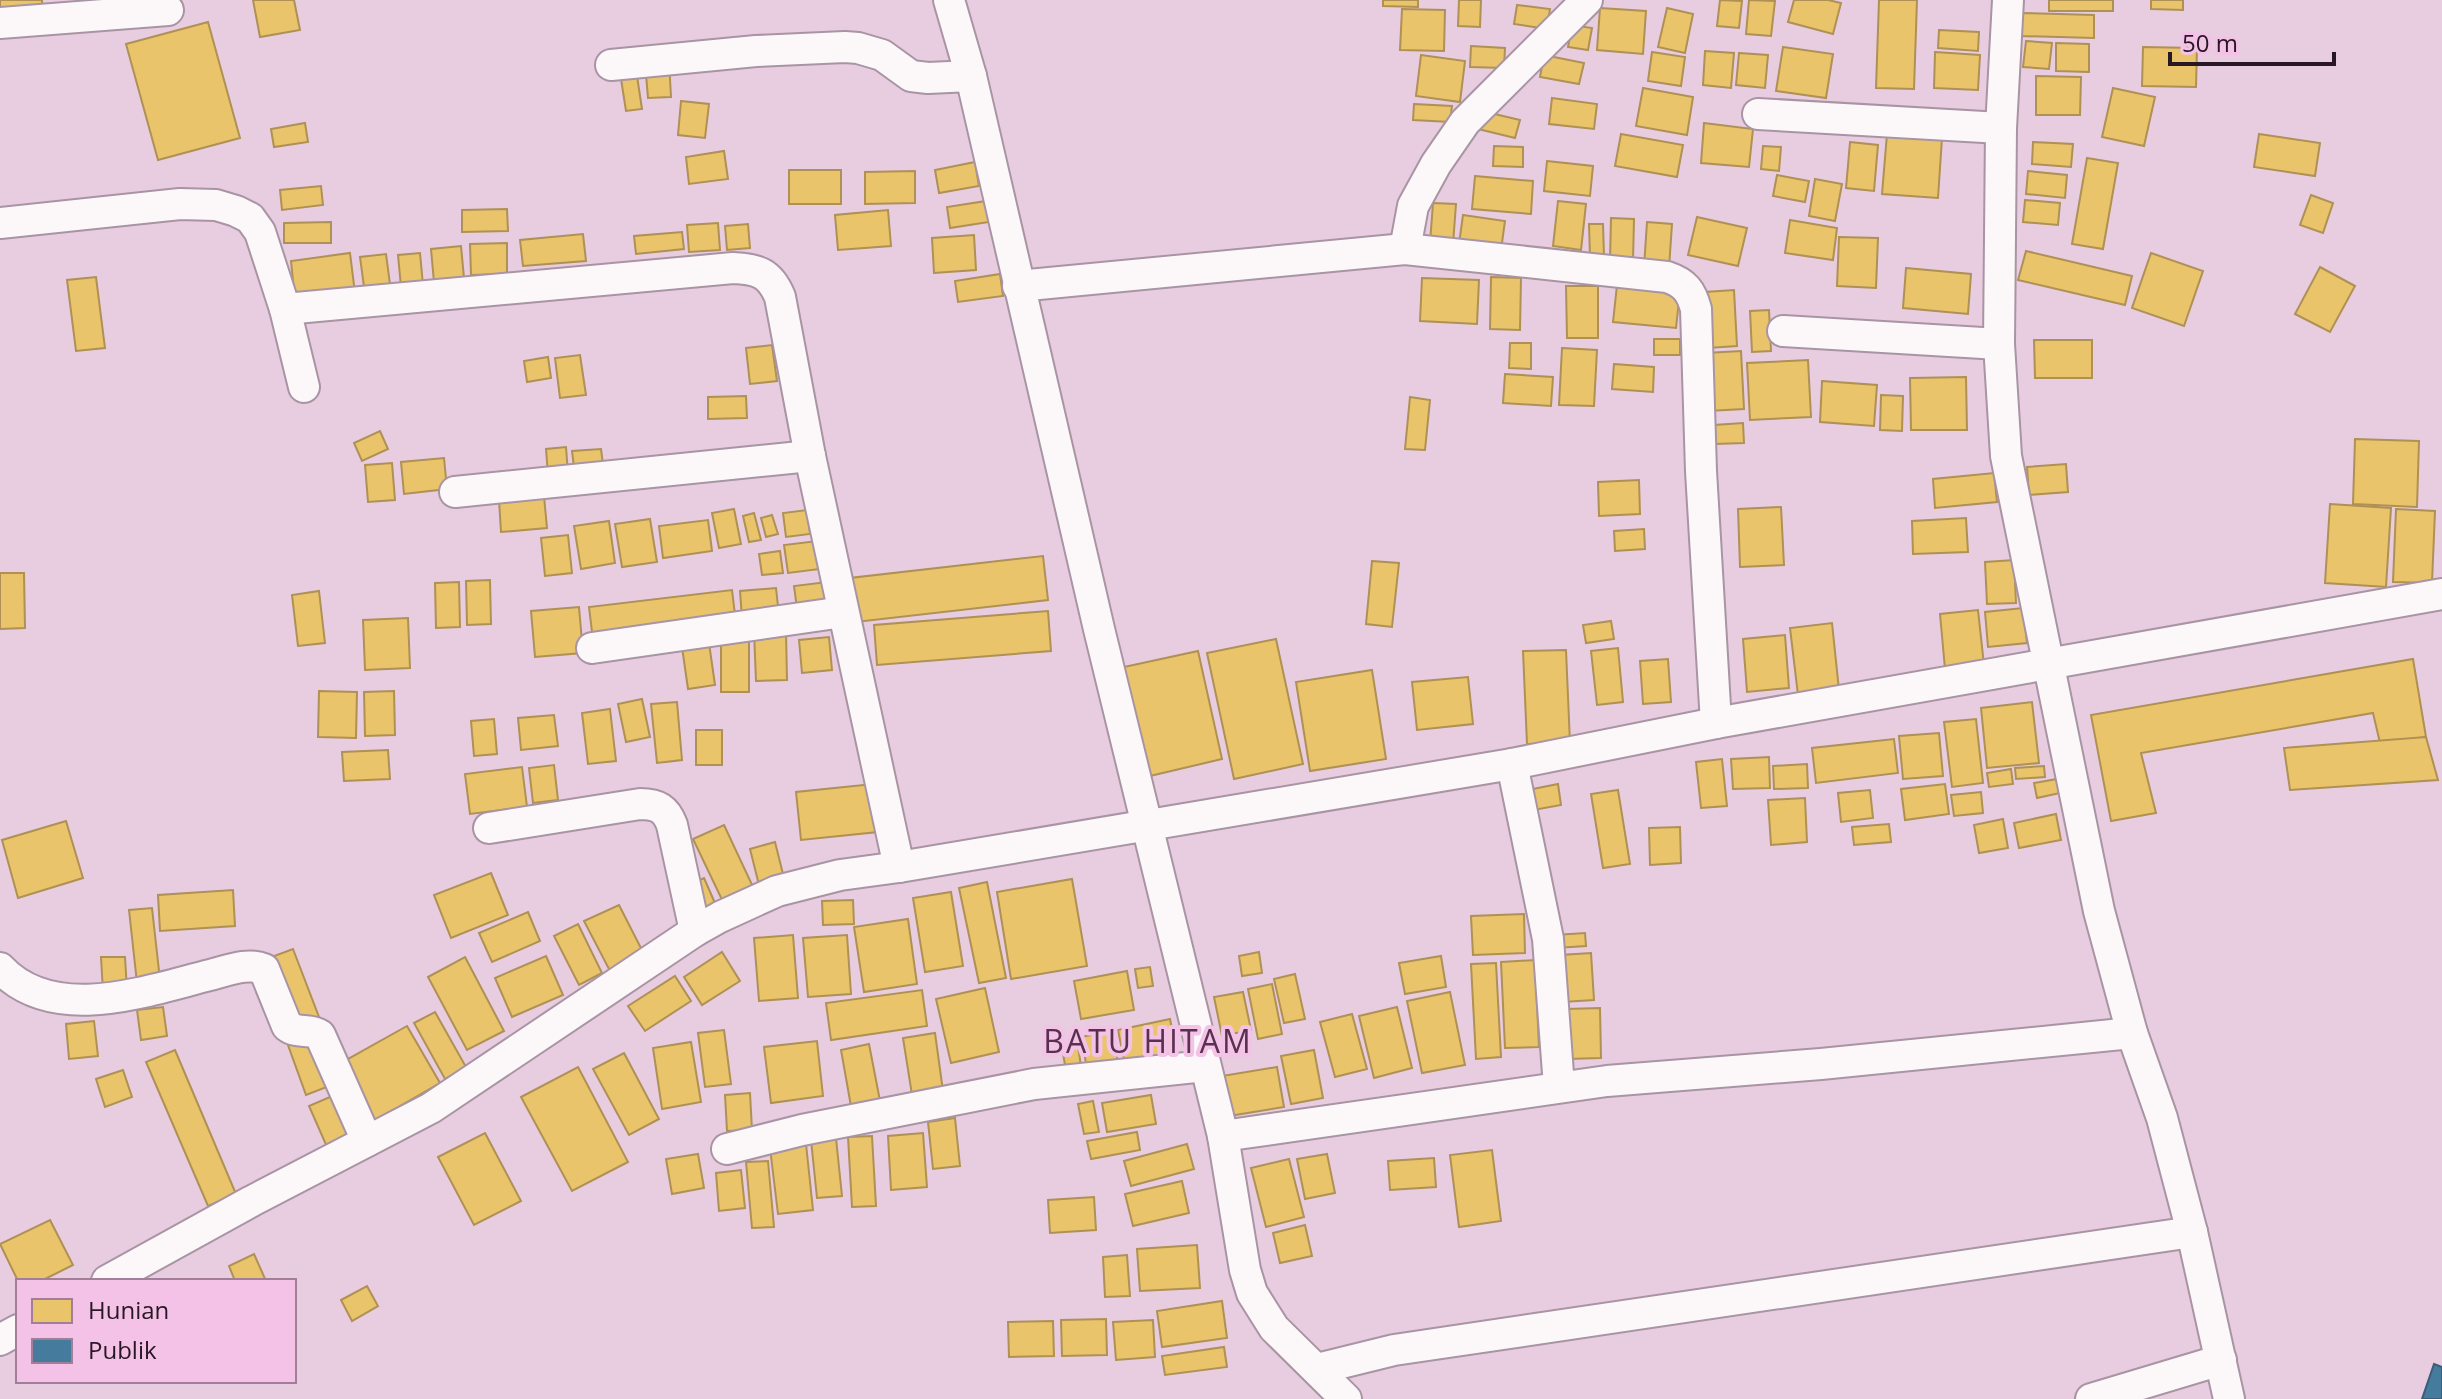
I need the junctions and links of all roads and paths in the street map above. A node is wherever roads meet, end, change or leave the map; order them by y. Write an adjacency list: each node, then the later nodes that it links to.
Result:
1 (949, 0): 7 (street)
2 (1587, 0): 11 (street)
3 (2008, 0): 9 (street)
4 (168, 10): 5 (street)
5 (0, 23)
6 (611, 65): 7 (street)
7 (971, 76): 12 (street)
8 (1758, 114): 9 (street)
9 (2001, 128): 15 (street)
10 (0, 223): 13 (street)
11 (1405, 249): 12 (street); 23 (street)
12 (1018, 286): 25 (street)
13 (285, 309): 16 (street); 17 (street)
14 (1783, 331): 15 (street)
15 (1999, 344): 22 (street)
16 (304, 387)
17 (810, 456): 18 (street); 20 (street)
18 (455, 492)
19 (2442, 594): 22 (street)
20 (843, 612): 21 (street); 27 (street)
21 (592, 648)
22 (2050, 662): 23 (street); 30 (street)
23 (1716, 723): 24 (street)
24 (1512, 764): 25 (street); 32 (street)
25 (1147, 824): 27 (street); 31 (street)
26 (489, 828): 28 (street)
27 (899, 867): 28 (street)
28 (695, 931): 34 (street)
29 (0, 968): 34 (street)
30 (2132, 1033): 32 (street); 36 (street)
31 (1205, 1066): 33 (street); 35 (street)
32 (1559, 1087): 33 (street)
33 (1223, 1136): 39 (street)
34 (367, 1141): 37 (street)
35 (727, 1149)
36 (2192, 1232): 38 (street); 39 (street)
37 (111, 1279)
38 (2221, 1360): 41 (street); 42 (street)
39 (1317, 1369): 40 (street)
40 (1346, 1399)
41 (2091, 1399)
42 (2229, 1399)

